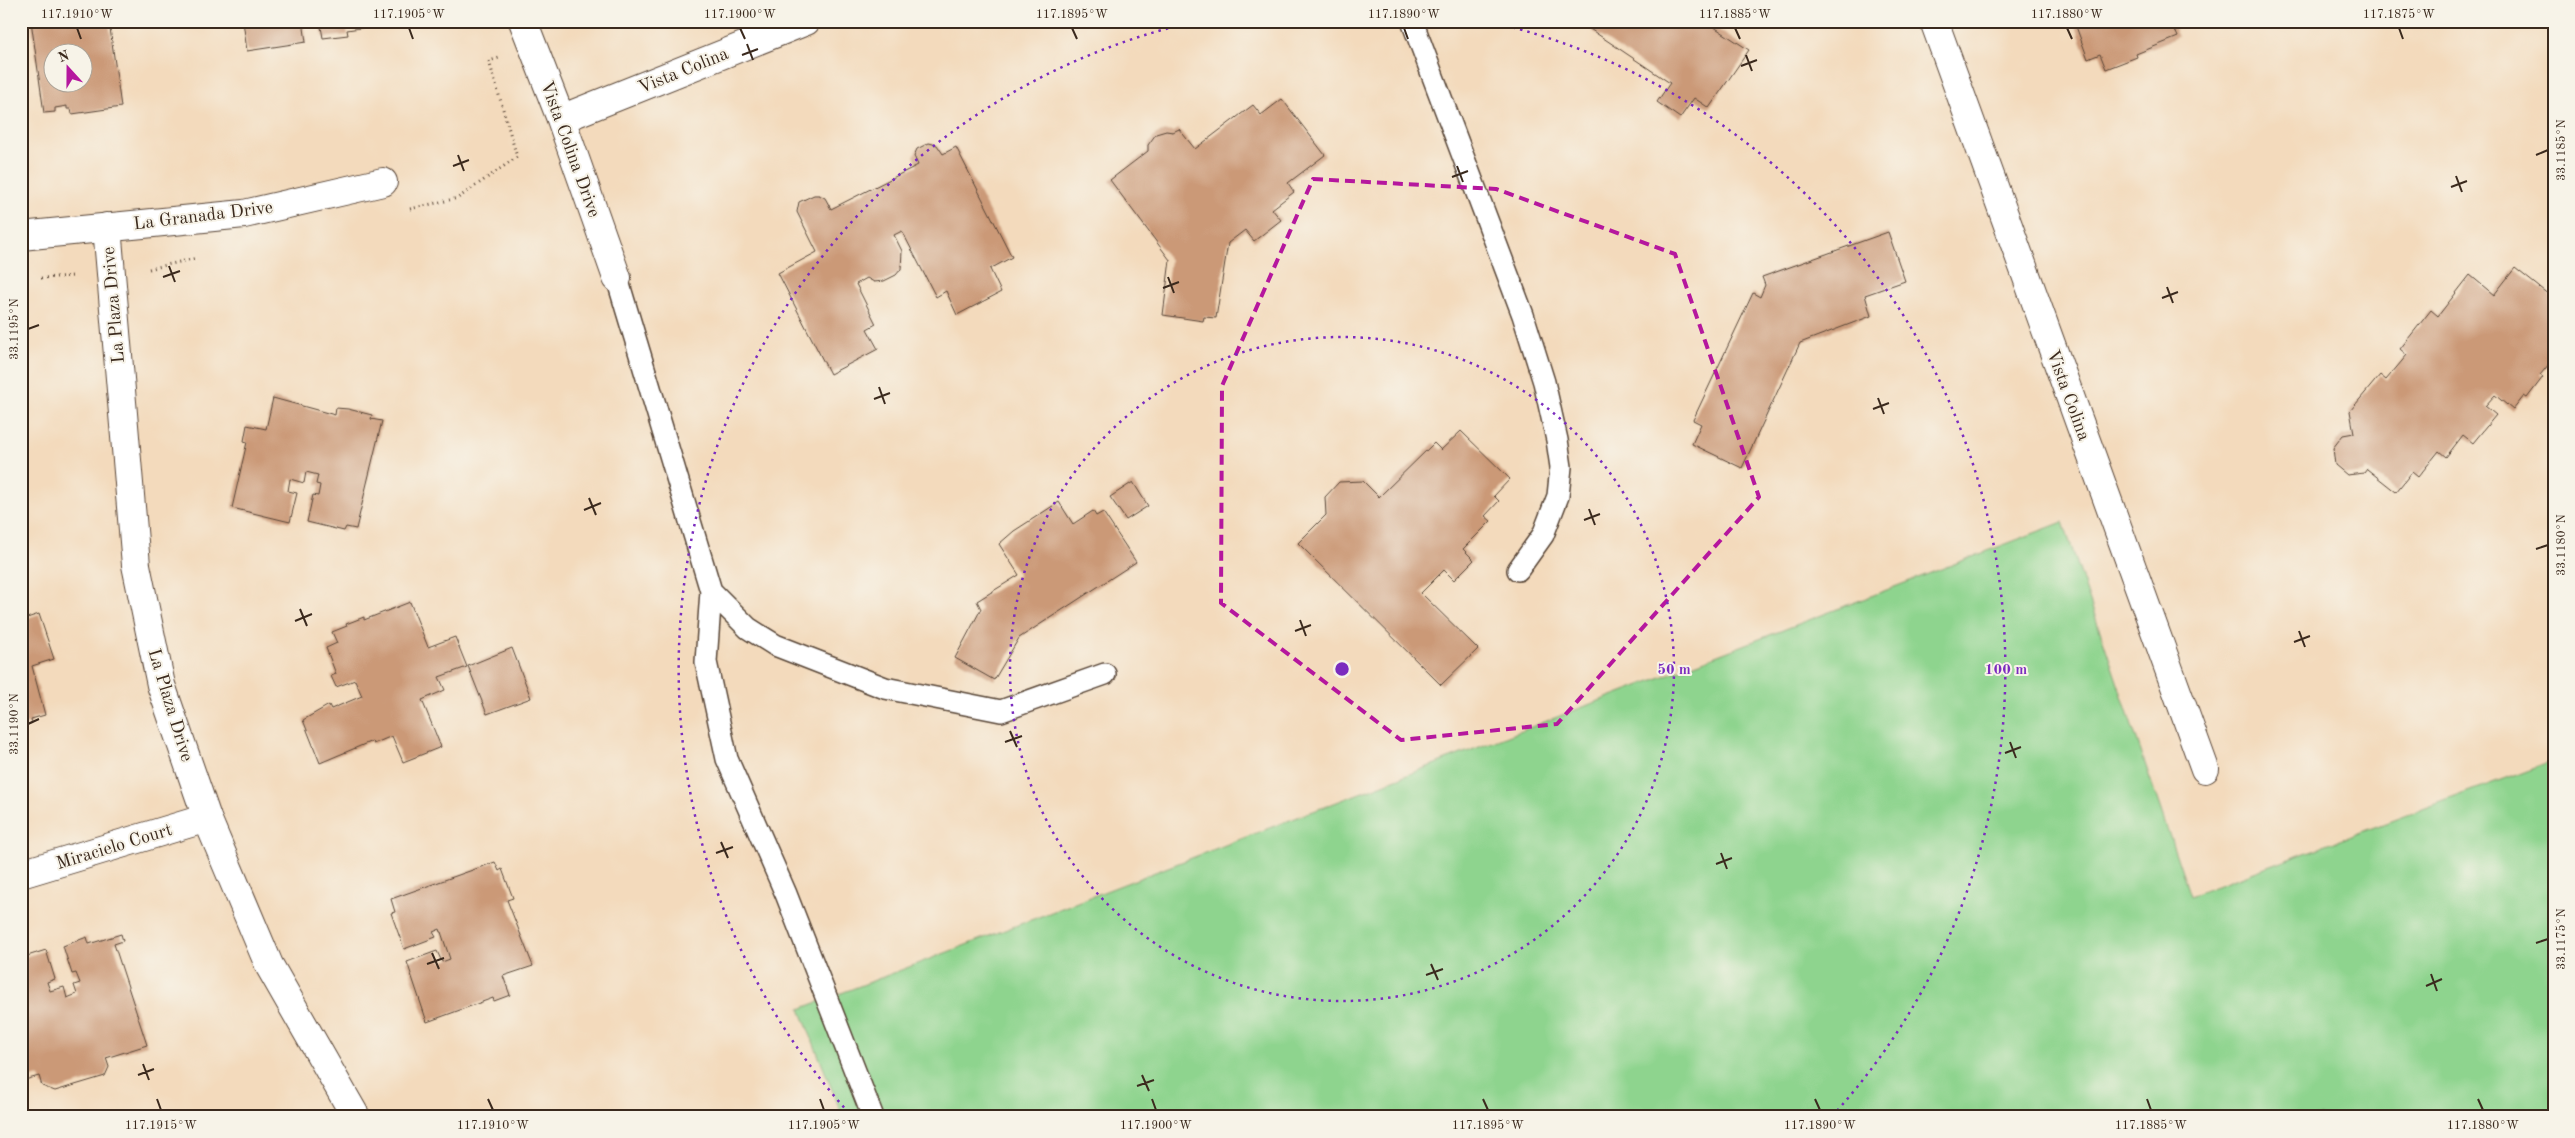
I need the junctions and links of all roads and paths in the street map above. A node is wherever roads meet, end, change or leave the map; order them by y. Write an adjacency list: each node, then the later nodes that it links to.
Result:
1 (523, 21): 5 (street, Vista Colina Drive)
2 (806, 21): 5 (street, Vista Colina)
3 (1412, 21): 10 (lane)
4 (1934, 21): 13 (street, Vista Colina)
5 (561, 119): 9 (street, Vista Colina Drive)
6 (383, 182): 7 (street, La Granada Drive)
7 (107, 227): 8 (street, La Granada Drive); 14 (street, La Plaza Drive)
8 (21, 236)
9 (617, 278): 11 (lane)
10 (1518, 570)
11 (711, 591): 12 (lane); 17 (lane)
12 (1105, 674)
13 (2205, 769)
14 (207, 818): 15 (street, Miracielo Court); 16 (street, La Plaza Drive)
15 (21, 874)
16 (356, 1117)
17 (873, 1117)

